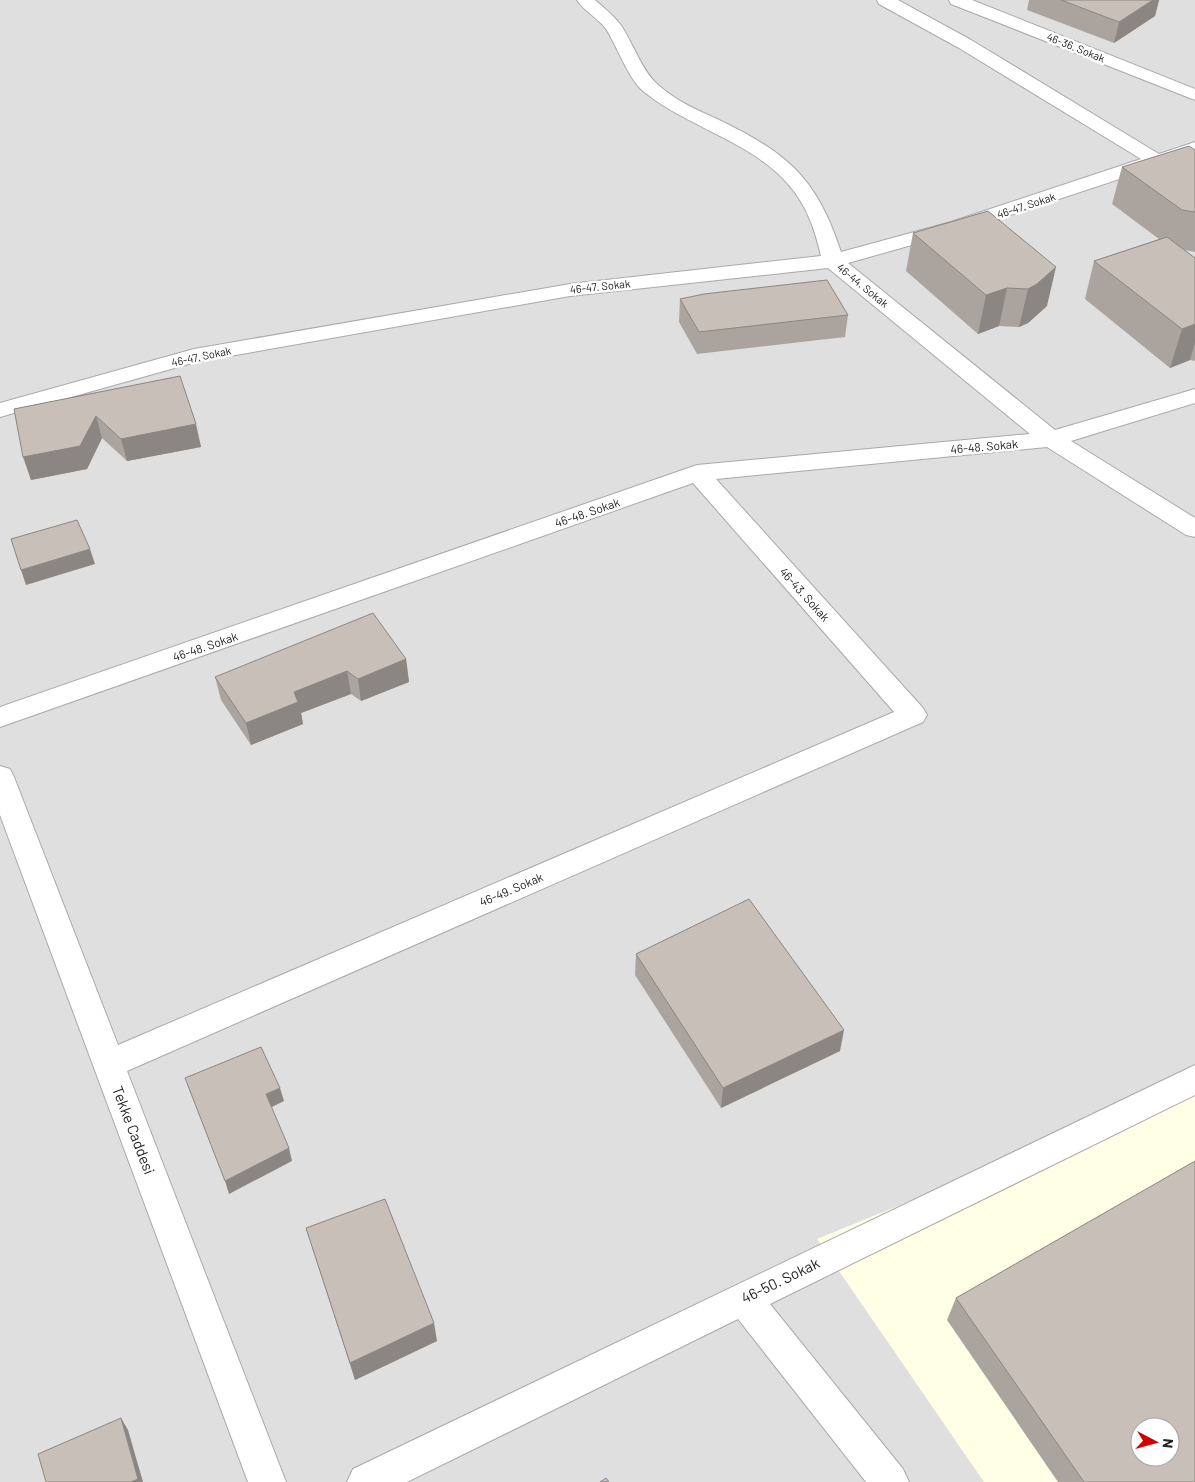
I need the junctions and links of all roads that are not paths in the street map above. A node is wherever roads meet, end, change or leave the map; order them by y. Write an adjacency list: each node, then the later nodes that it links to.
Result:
1 (585, 0): 7 (street, 46-44. Sokak)
2 (885, 0): 6 (street)
3 (957, 0): 4 (street, 46-36. Sokak)
4 (1195, 95)
5 (1195, 148): 6 (street, 46-47. Sokak)
6 (1157, 161): 7 (street, 46-47. Sokak)
7 (833, 261): 9 (street, 46-47. Sokak); 10 (street, 46-44. Sokak)
8 (1195, 396): 10 (street, 46-48. Sokak)
9 (0, 410)
10 (1051, 439): 11 (street, 46-48. Sokak); 12 (street, 46-44. Sokak)
11 (697, 473): 13 (street, 46-43. Sokak); 14 (street, 46-48. Sokak)
12 (1195, 529)
13 (913, 715): 16 (street, 46-49. Sokak)
14 (0, 718)
15 (0, 778): 16 (street, Tekke Caddesi)
16 (109, 1064): 19 (street, Tekke Caddesi)
17 (1195, 1079): 18 (street, 46-50. Sokak)
18 (743, 1298): 20 (street, 46-50. Sokak); 21 (street)
19 (267, 1482)
20 (366, 1482)
21 (890, 1482)

